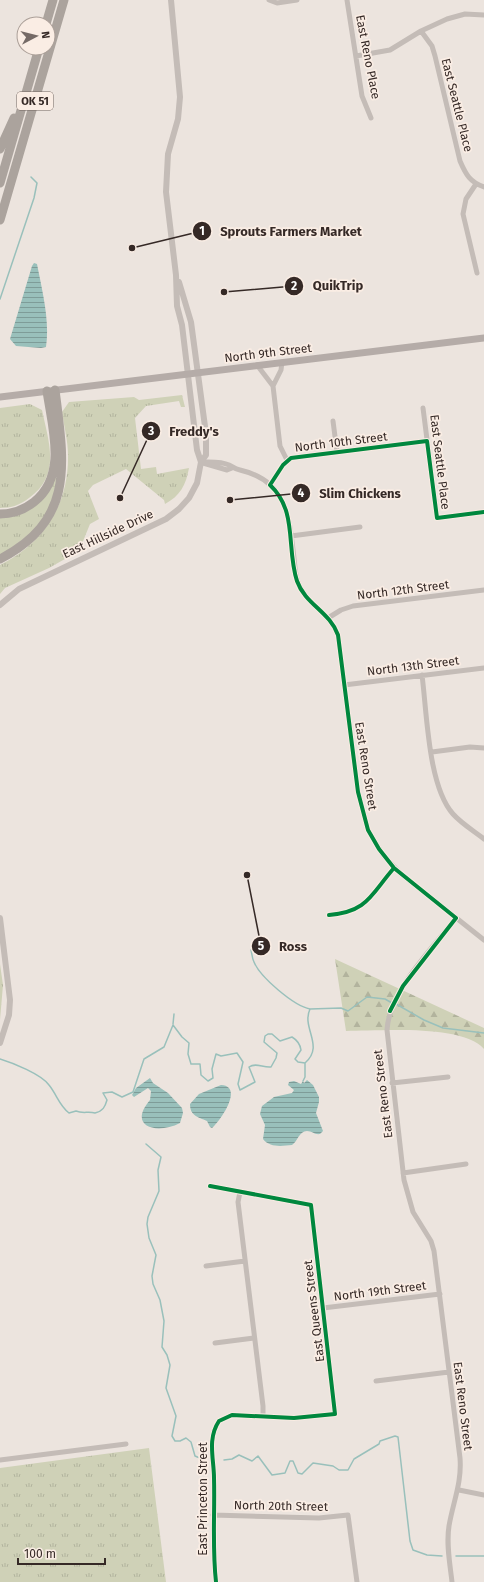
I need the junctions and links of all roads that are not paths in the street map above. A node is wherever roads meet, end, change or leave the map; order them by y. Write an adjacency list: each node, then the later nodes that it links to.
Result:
1 (53, 0): 8 (highway)
2 (64, 0): 18 (highway, OK 51)
3 (171, 0): 20 (street, East Hillside Drive)
4 (269, 0): 5 (street)
5 (297, 0)
6 (347, 0): 11 (street, East Reno Place)
7 (484, 15): 9 (street)
8 (48, 16)
9 (421, 31): 11 (street); 16 (street, East Seattle Place)
10 (37, 56): 12 (highway, OK 51)
11 (356, 56): 13 (street, East Reno Place)
12 (27, 90): 14 (highway); 15 (highway, OK 51)
13 (371, 118)
14 (0, 149)
15 (0, 183)
16 (476, 184): 17 (street); 19 (street)
17 (484, 187)
18 (0, 220)
19 (477, 273)
20 (176, 275): 24 (street, East Hillside Drive); 25 (street, East Hillside Drive)
21 (484, 338): 22 (main road, North 9th Street)
22 (282, 362): 23 (main road, North 9th Street); 26 (street)
23 (257, 366): 24 (main road, North 9th Street); 26 (street)
24 (198, 373): 25 (main road, North 9th Street); 34 (street, East Hillside Drive)
25 (188, 374): 27 (main road, North 9th Street); 34 (street, East Hillside Drive)
26 (273, 386): 33 (street)
27 (51, 391): 28 (main road, North 9th Street); 37 (highway); 40 (highway)
28 (0, 397)
29 (423, 408): 31 (street, East Seattle Place)
30 (333, 421): 32 (street)
31 (427, 441): 32 (street, North 10th Street); 36 (street, East Seattle Place)
32 (338, 452): 33 (street, North 10th Street)
33 (287, 460): 35 (street, North 10th Street)
34 (201, 462): 35 (street); 42 (street, East Hillside Drive)
35 (270, 485): 39 (street, East Reno Street)
36 (484, 512)
37 (0, 514)
38 (360, 527): 39 (street)
39 (291, 536): 43 (street, East Reno Street)
40 (0, 560)
41 (484, 590): 43 (street, North 12th Street)
42 (0, 605)
43 (328, 618): 46 (street, East Reno Street)
44 (484, 668): 45 (street, North 13th Street)
45 (422, 675): 46 (street, North 13th Street); 48 (street)
46 (344, 685): 50 (street, East Reno Street)
47 (484, 748): 48 (street)
48 (432, 752): 49 (street)
49 (484, 839)
50 (394, 868): 51 (street); 53 (street, East Reno Street)
51 (329, 916)
52 (0, 918): 55 (street)
53 (456, 918): 54 (street); 57 (street, East Reno Street)
54 (484, 940)
55 (0, 1043)
56 (448, 1077): 57 (street)
57 (392, 1083): 59 (street, East Reno Street)
58 (466, 1164): 59 (street)
59 (403, 1172): 64 (street, East Reno Street)
60 (210, 1186): 61 (street)
61 (240, 1192): 62 (street); 65 (street, East Queens Street)
62 (245, 1261): 63 (street); 66 (street)
63 (206, 1266)
64 (440, 1294): 65 (street, North 19th Street); 68 (street, East Reno Street)
65 (323, 1308): 70 (street, East Queens Street)
66 (254, 1338): 67 (street); 70 (street)
67 (215, 1343)
68 (449, 1372): 69 (street); 73 (street, East Reno Street)
69 (376, 1381)
70 (263, 1416): 75 (street, East Princeton Street)
71 (126, 1444): 72 (street)
72 (0, 1460)
73 (459, 1490): 74 (street); 78 (street, East Reno Street)
74 (484, 1495)
75 (213, 1515): 76 (street, East Princeton Street); 77 (street, North 20th Street)
76 (216, 1582)
77 (356, 1582)
78 (452, 1582)

